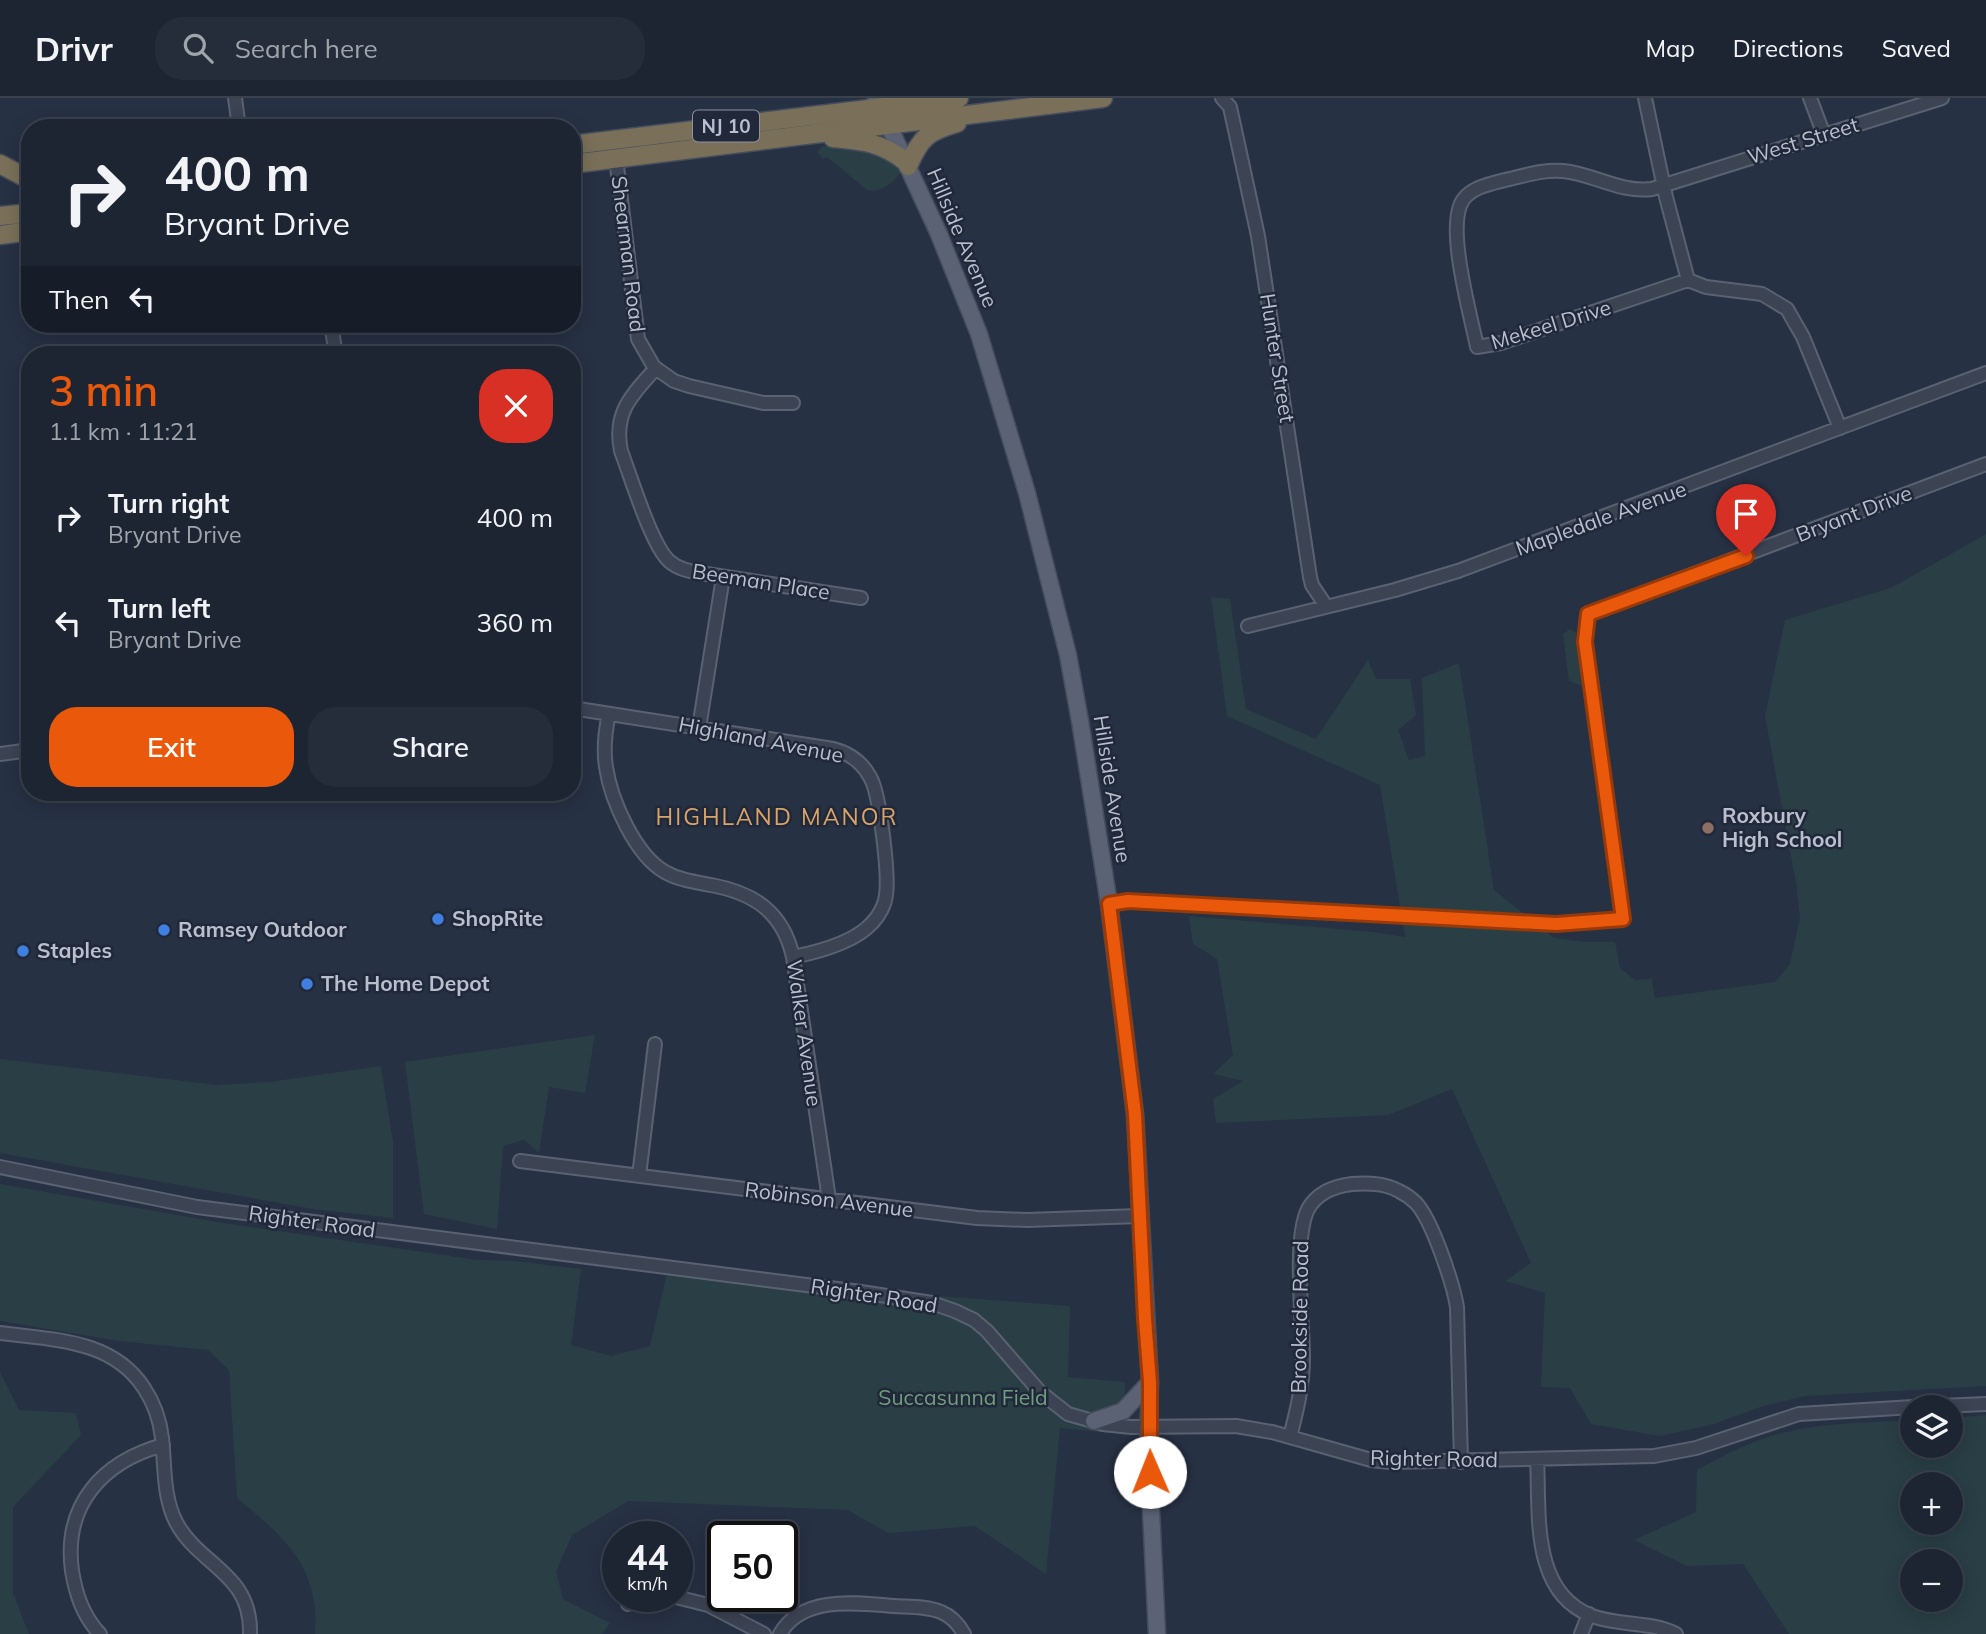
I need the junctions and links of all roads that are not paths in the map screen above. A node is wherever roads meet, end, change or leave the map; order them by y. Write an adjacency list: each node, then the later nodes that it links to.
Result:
1 (235, 98): 12 (street)
2 (843, 98): 11 (highway)
3 (959, 98): 9 (highway, NJ 10)
4 (1102, 98): 10 (highway, NJ 10)
5 (1645, 98): 21 (street)
6 (1810, 98): 14 (street)
7 (1942, 98): 14 (street, West Street)
8 (1229, 101): 34 (street, Hunter Street)
9 (881, 110): 10 (highway, NJ 10); 11 (highway, NJ 10); 13 (highway, NJ 10); 19 (main road, Hillside Avenue)
10 (991, 112): 19 (highway)
11 (793, 118): 15 (highway, NJ 10)
12 (238, 119)
13 (808, 134): 16 (highway, NJ 10); 19 (highway)
14 (1824, 135): 21 (street, West Street)
15 (581, 144)
16 (615, 159): 18 (highway, NJ 10); 27 (street, Shearman Road)
17 (0, 163): 20 (highway)
18 (581, 163)
19 (906, 163): 41 (main road, Hillside Avenue)
20 (21, 175)
21 (1664, 185): 26 (street); 26 (street, Mekeel Drive)
22 (21, 214): 23 (highway)
23 (0, 216)
24 (21, 232): 25 (highway)
25 (0, 235)
26 (1688, 280): 30 (street)
27 (656, 368): 29 (street, Shearman Road); 32 (street, Beeman Place)
28 (1986, 373): 30 (street, Mapledale Avenue)
29 (793, 402)
30 (1840, 428): 34 (street, Mapledale Avenue)
31 (1986, 464): 41 (street, Bryant Drive)
32 (723, 577): 33 (street, Beeman Place); 38 (street)
33 (861, 598)
34 (1326, 606): 35 (street, Mapledale Avenue)
35 (1248, 626)
36 (581, 709): 37 (street, Highland Avenue)
37 (609, 713): 38 (street, Highland Avenue); 42 (street, Walker Avenue)
38 (699, 728): 42 (street, Highland Avenue)
39 (21, 751): 40 (street)
40 (0, 754)
41 (1109, 904): 48 (main road, Hillside Avenue)
42 (793, 957): 47 (street, Walker Avenue)
43 (655, 1044): 46 (street)
44 (520, 1161): 46 (street, Robinson Avenue)
45 (0, 1167): 54 (street, Righter Road)
46 (639, 1176): 47 (street, Robinson Avenue)
47 (829, 1199): 48 (street, Robinson Avenue)
48 (1139, 1216): 50 (main road, Hillside Avenue)
49 (0, 1333): 57 (street)
50 (1150, 1382): 54 (main road); 55 (main road, Hillside Avenue)
51 (1986, 1404): 52 (street)
52 (1963, 1405)
53 (1900, 1408): 58 (street, Righter Road)
54 (1094, 1421): 55 (street, Righter Road)
55 (1150, 1426): 56 (street, Righter Road); 67 (main road, Hillside Avenue)
56 (1290, 1437): 59 (street, Righter Road); 59 (street, Brookside Road)
57 (163, 1445): 62 (street); 63 (street)
58 (1537, 1459): 59 (street, Righter Road); 61 (street)
59 (1461, 1461)
60 (693, 1601): 64 (street)
61 (1589, 1614): 68 (street); 69 (street)
62 (100, 1634)
63 (250, 1634)
64 (764, 1634)
65 (780, 1634): 66 (street)
66 (964, 1634)
67 (1157, 1634)
68 (1581, 1634)
69 (1676, 1634)

